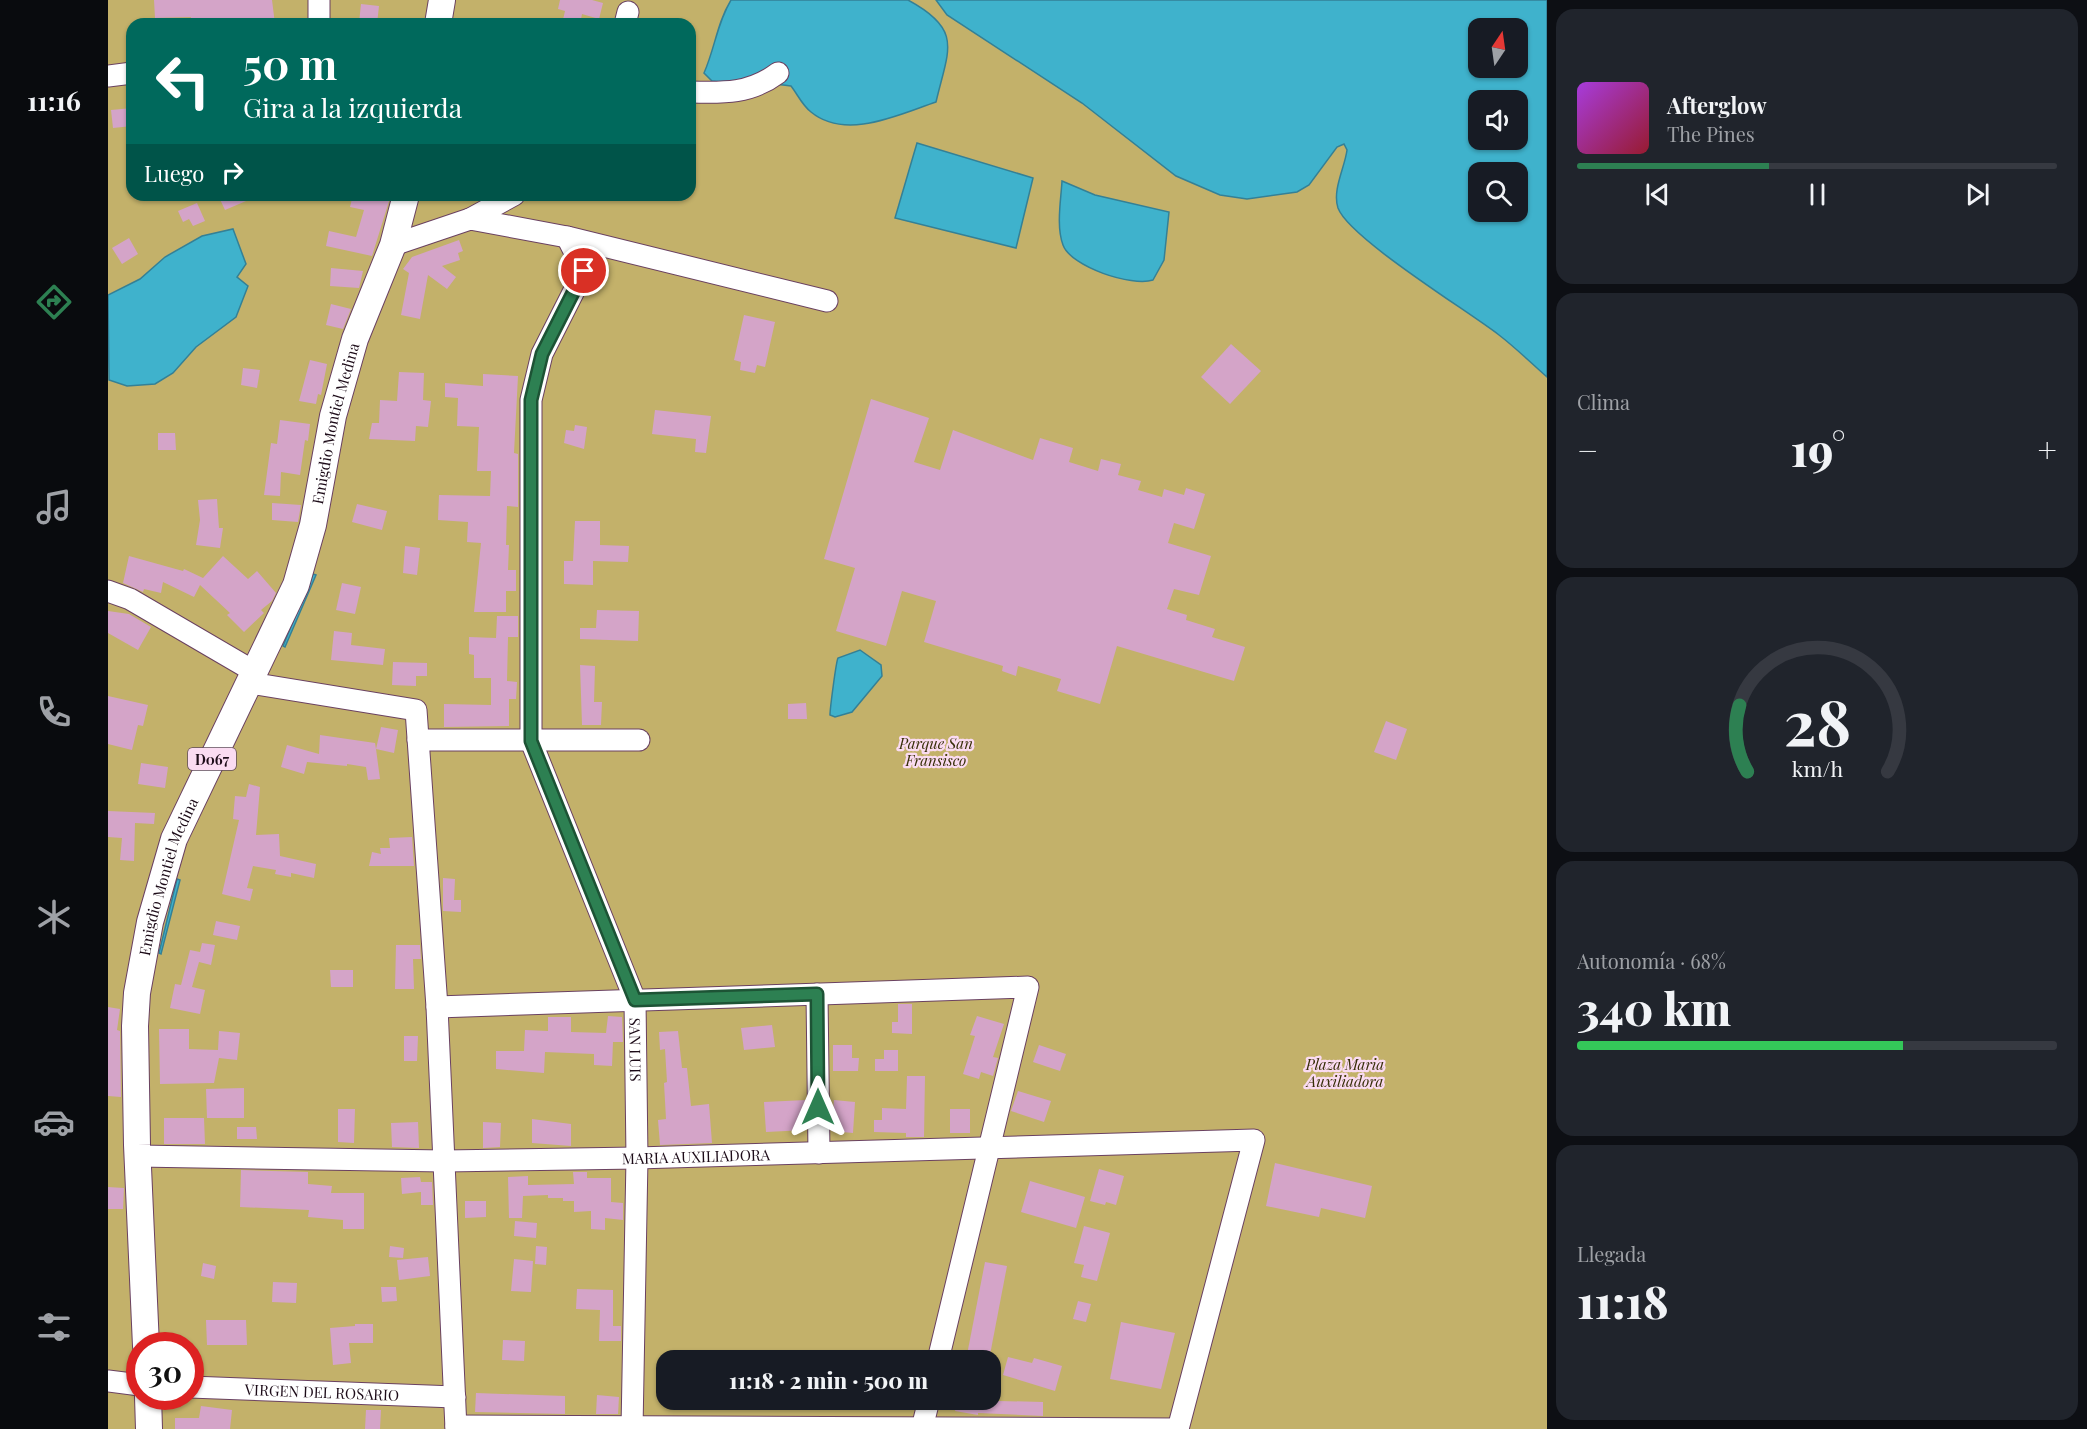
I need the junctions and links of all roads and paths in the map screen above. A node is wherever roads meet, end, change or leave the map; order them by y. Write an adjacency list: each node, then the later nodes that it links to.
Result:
1 (319, 0): 3 (street)
2 (442, 0): 4 (main road)
3 (319, 18)
4 (439, 18)
5 (778, 73): 8 (street)
6 (126, 74): 7 (street)
7 (108, 76)
8 (696, 92)
9 (404, 201): 13 (main road, Emigdio Montiel Medina / D067)
10 (503, 201): 11 (street)
11 (470, 219): 12 (street); 13 (street)
12 (567, 237): 14 (street); 19 (street, SAN LUIS)
13 (393, 245): 16 (main road, Emigdio Montiel Medina / D067)
14 (827, 301)
15 (108, 591): 16 (street)
16 (252, 678): 17 (street); 25 (main road, Emigdio Montiel Medina / D067)
17 (423, 740): 19 (street); 22 (street)
18 (639, 740): 19 (street)
19 (531, 741): 21 (street, SAN LUIS)
20 (817, 994): 21 (street); 23 (street); 24 (street)
21 (635, 1000): 22 (street); 26 (street, SAN LUIS)
22 (437, 1007): 27 (street)
23 (991, 1148): 24 (street, MARIA AUXILIADORA); 29 (street); 42 (street, MARIA AUXILIADORA)
24 (819, 1153): 26 (street, MARIA AUXILIADORA)
25 (138, 1156): 27 (street, MARIA AUXILIADORA); 28 (main road, Emigdio Montiel Medina / D067)
26 (637, 1158): 27 (street, MARIA AUXILIADORA); 37 (street, SAN LUIS)
27 (444, 1161): 33 (street)
28 (145, 1332)
29 (940, 1350)
30 (108, 1381): 31 (street)
31 (126, 1383)
32 (204, 1388): 33 (street, VIRGEN DEL ROSARIO)
33 (455, 1397): 36 (street)
34 (148, 1410): 40 (main road)
35 (926, 1410): 39 (street)
36 (456, 1428): 37 (street)
37 (632, 1428): 38 (street)
38 (775, 1428): 39 (street)
39 (922, 1428): 41 (street)
40 (149, 1429)
41 (1050, 1429): 42 (street)
42 (1178, 1429)

